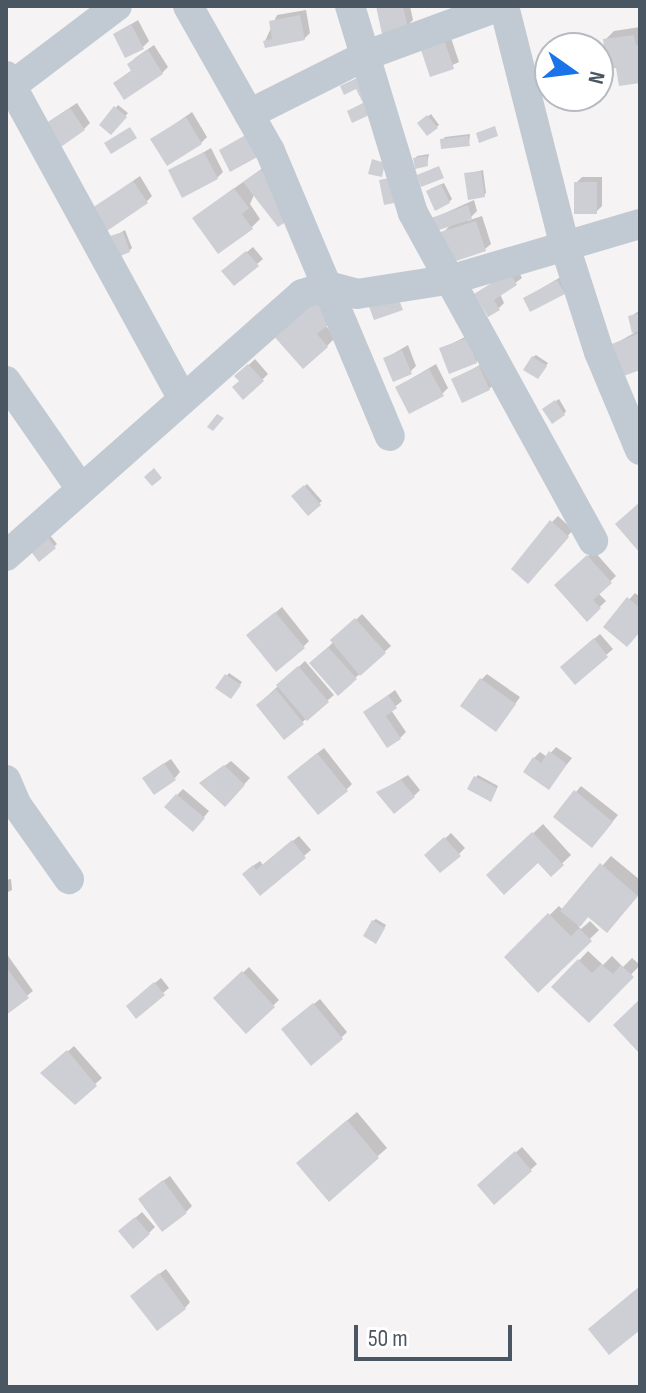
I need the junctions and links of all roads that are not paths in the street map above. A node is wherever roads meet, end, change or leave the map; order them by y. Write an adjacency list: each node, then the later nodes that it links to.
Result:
1 (117, 6): 6 (street)
2 (188, 6): 7 (street)
3 (350, 6): 5 (street)
4 (502, 6): 5 (street); 9 (street)
5 (367, 55): 7 (street); 10 (street)
6 (8, 84): 13 (street)
7 (249, 114): 11 (street)
8 (640, 224): 9 (street)
9 (564, 243): 10 (street); 15 (street)
10 (453, 279): 11 (street); 17 (street)
11 (328, 286): 13 (street); 14 (street)
12 (6, 381): 16 (street)
13 (182, 398): 16 (street)
14 (390, 436)
15 (640, 450)
16 (81, 489): 18 (street)
17 (593, 541)
18 (6, 556)
19 (6, 780): 20 (street)
20 (69, 879)

